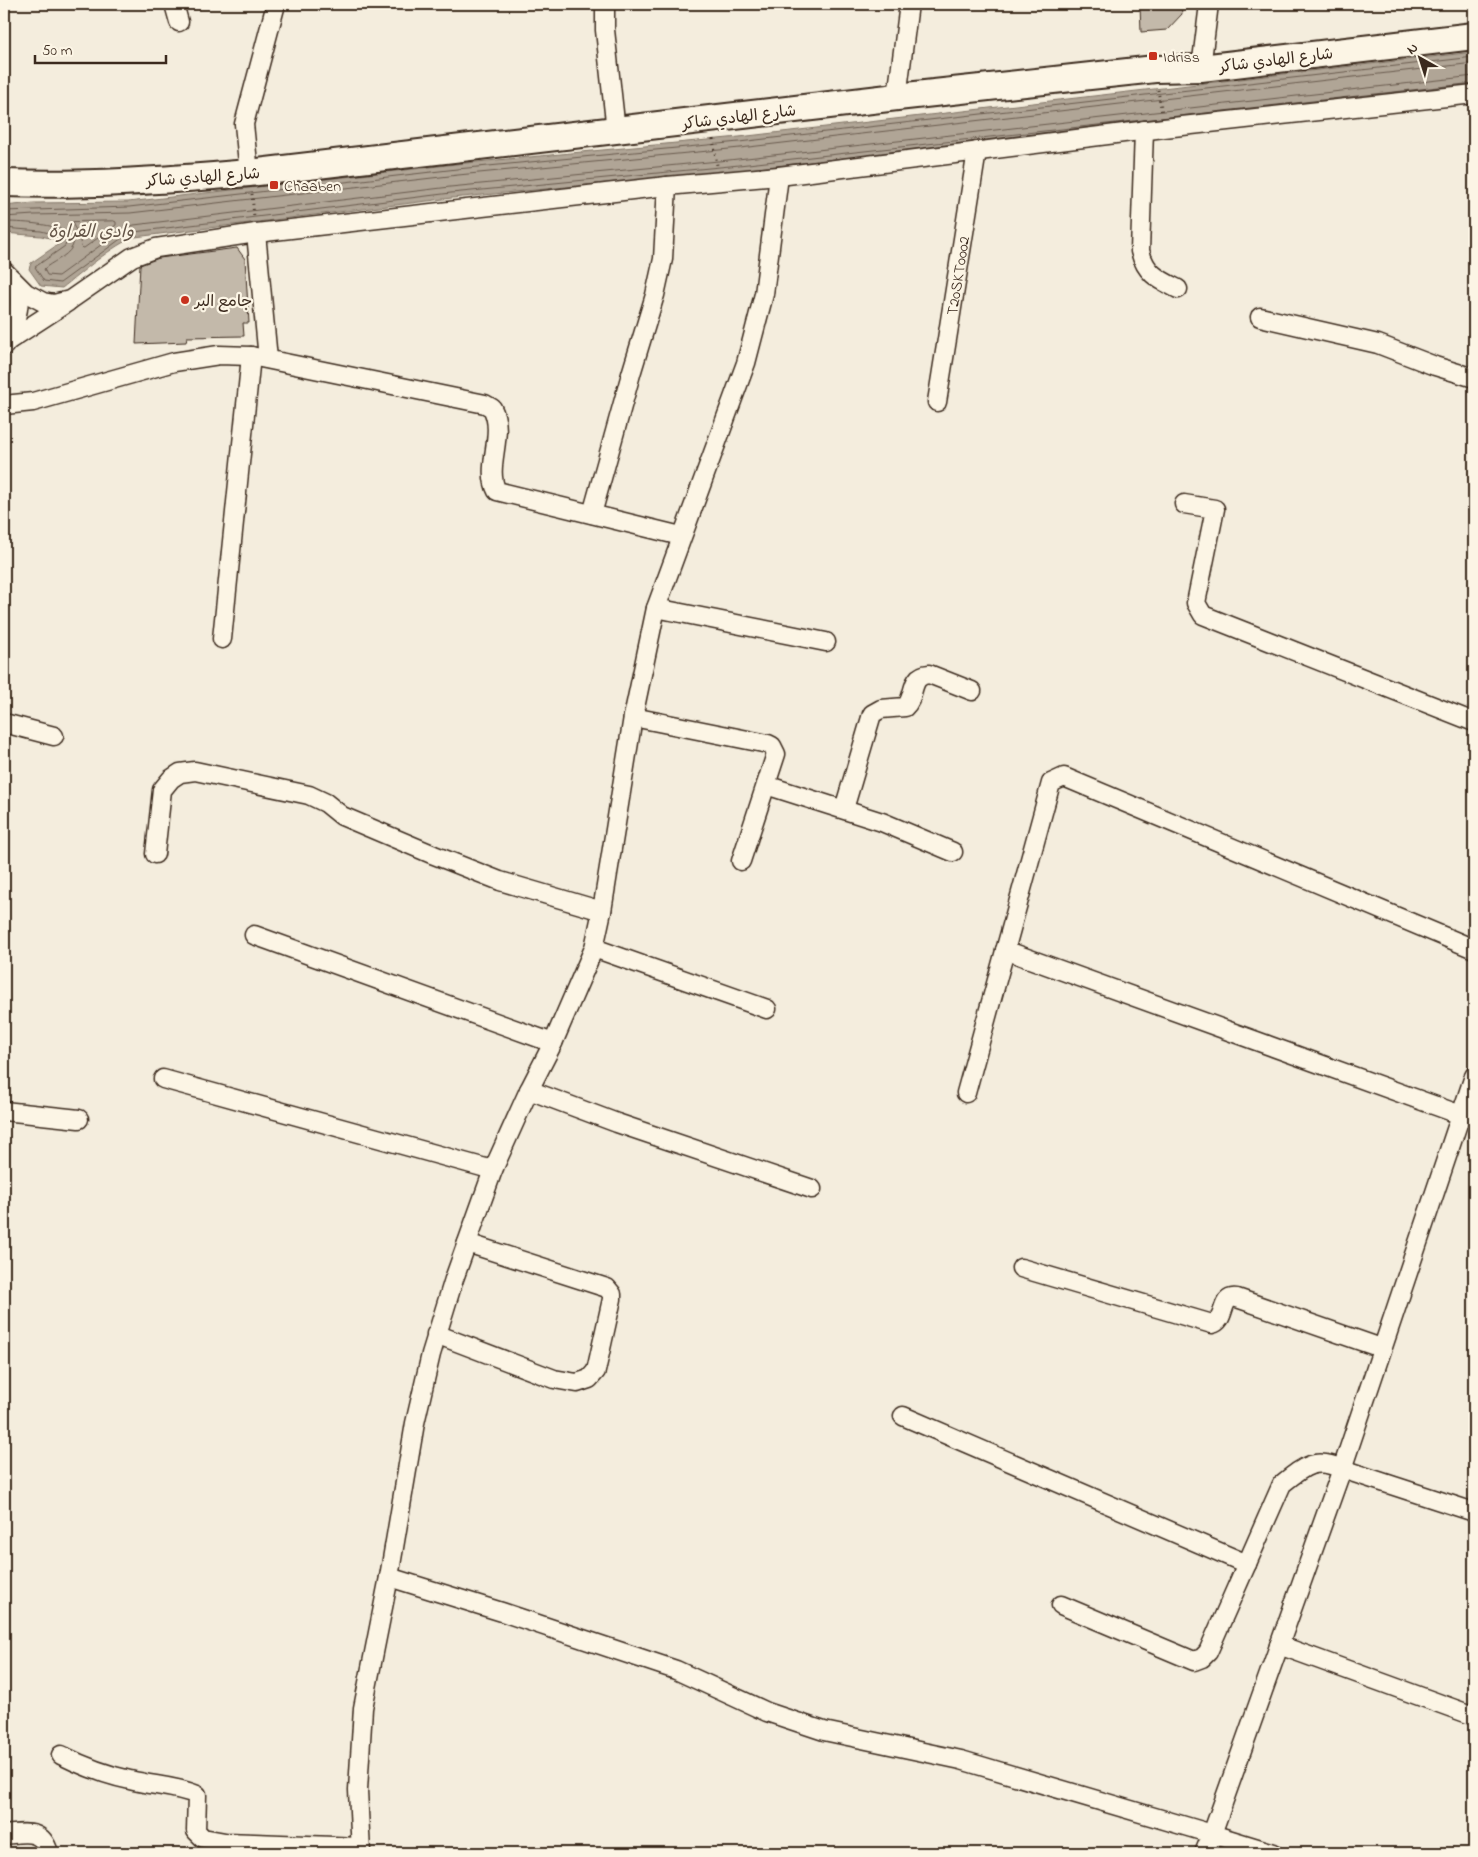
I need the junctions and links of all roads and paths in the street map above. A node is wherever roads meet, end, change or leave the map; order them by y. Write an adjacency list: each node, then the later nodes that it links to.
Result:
1 (174, 4): 6 (street)
2 (276, 4): 17 (street)
3 (605, 4): 14 (street)
4 (909, 4): 11 (street)
5 (1209, 4): 8 (street)
6 (179, 22)
7 (1474, 36): 8 (main road, شارع الهادي شاكر)
8 (1201, 68): 9 (main road, شارع الهادي شاكر)
9 (1155, 69): 11 (main road, شارع الهادي شاكر); 13 (path)
10 (1474, 94): 13 (street)
11 (897, 97): 12 (main road, شارع الهادي شاكر)
12 (710, 119): 14 (main road, شارع الهادي شاكر); 19 (path)
13 (1164, 128): 15 (street)
14 (616, 130): 17 (main road, شارع الهادي شاكر)
15 (1144, 130): 16 (street); 24 (street)
16 (978, 151): 18 (street); 30 (street, T20SKT0002)
17 (249, 173): 20 (main road, شارع الهادي شاكر); 22 (path)
18 (779, 176): 19 (street); 34 (street)
19 (719, 181): 21 (street)
20 (4, 183)
21 (667, 186): 22 (street); 33 (street)
22 (256, 233): 25 (street); 28 (street)
23 (8, 275): 25 (street); 27 (street)
24 (1178, 289)
25 (70, 300): 27 (street)
26 (1260, 317): 29 (street)
27 (6, 343)
28 (260, 358): 31 (street); 33 (street); 36 (street)
29 (1474, 378)
30 (937, 402)
31 (4, 405)
32 (1184, 504): 40 (street)
33 (592, 514): 34 (street)
34 (681, 536): 35 (street)
35 (656, 608): 37 (street); 39 (street)
36 (222, 639)
37 (826, 642)
38 (972, 691): 44 (street)
39 (633, 717): 43 (street); 48 (street)
40 (1474, 722)
41 (4, 723): 42 (street)
42 (54, 736)
43 (766, 785): 44 (street); 47 (street)
44 (844, 809): 45 (street)
45 (953, 852)
46 (155, 854): 48 (street)
47 (741, 861)
48 (602, 911): 50 (street)
49 (254, 936): 54 (street)
50 (594, 948): 53 (street); 54 (street)
51 (1005, 950): 52 (street); 58 (street); 60 (street)
52 (1474, 950)
53 (767, 1009)
54 (553, 1043): 57 (street)
55 (1474, 1076): 60 (street)
56 (163, 1079): 62 (street)
57 (529, 1090): 62 (street); 63 (street)
58 (966, 1094)
59 (4, 1111): 61 (street)
60 (1461, 1115): 67 (street)
61 (79, 1118)
62 (493, 1170): 64 (street)
63 (812, 1189)
64 (467, 1243): 66 (street); 66 (street)
65 (1021, 1268): 67 (street)
66 (436, 1334): 72 (street)
67 (1382, 1348): 69 (street)
68 (903, 1416): 71 (street)
69 (1342, 1469): 70 (street); 71 (street); 74 (street)
70 (1474, 1512)
71 (1247, 1564): 73 (street)
72 (390, 1577): 77 (street); 79 (street)
73 (1060, 1605)
74 (1279, 1645): 75 (street); 77 (street)
75 (1474, 1716)
76 (61, 1755): 79 (street)
77 (1212, 1834): 81 (street); 82 (street)
78 (4, 1835): 80 (street)
79 (360, 1850)
80 (49, 1853)
81 (1204, 1853)
82 (1274, 1853)

